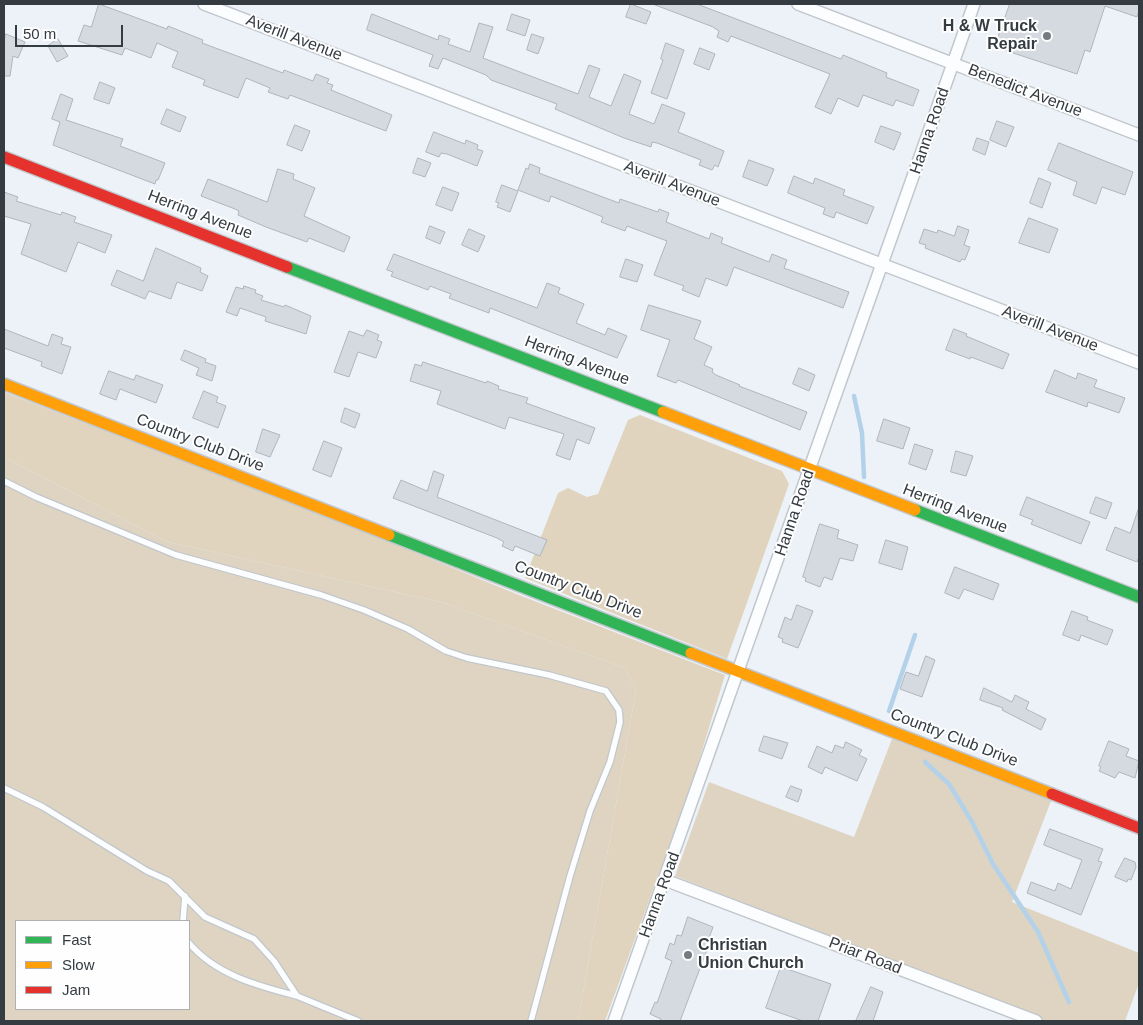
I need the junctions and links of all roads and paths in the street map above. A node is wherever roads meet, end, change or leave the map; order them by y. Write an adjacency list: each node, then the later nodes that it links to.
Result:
1 (204, 4): 7 (street, Averill Avenue)
2 (798, 4): 4 (street, Benedict Avenue)
3 (974, 4): 4 (street, Hanna Road)
4 (954, 63): 5 (street, Benedict Avenue); 7 (street, Hanna Road)
5 (1139, 135)
6 (4, 157): 10 (street, Herring Avenue)
7 (882, 265): 8 (street, Averill Avenue); 10 (street, Hanna Road)
8 (1139, 364)
9 (4, 384): 13 (street, Country Club Drive)
10 (810, 470): 12 (street, Herring Avenue); 13 (street, Hanna Road)
11 (4, 481): 22 (lane)
12 (1139, 597)
13 (739, 672): 15 (street, Country Club Drive); 16 (street, Hanna Road)
14 (4, 788): 17 (lane)
15 (1139, 828)
16 (665, 880): 23 (street, Hanna Road); 24 (street, Priar Road)
17 (186, 896): 18 (lane); 20 (lane)
18 (183, 920)
19 (190, 944): 20 (lane)
20 (298, 996): 21 (lane)
21 (358, 1021)
22 (531, 1021)
23 (614, 1021)
24 (1036, 1021)

